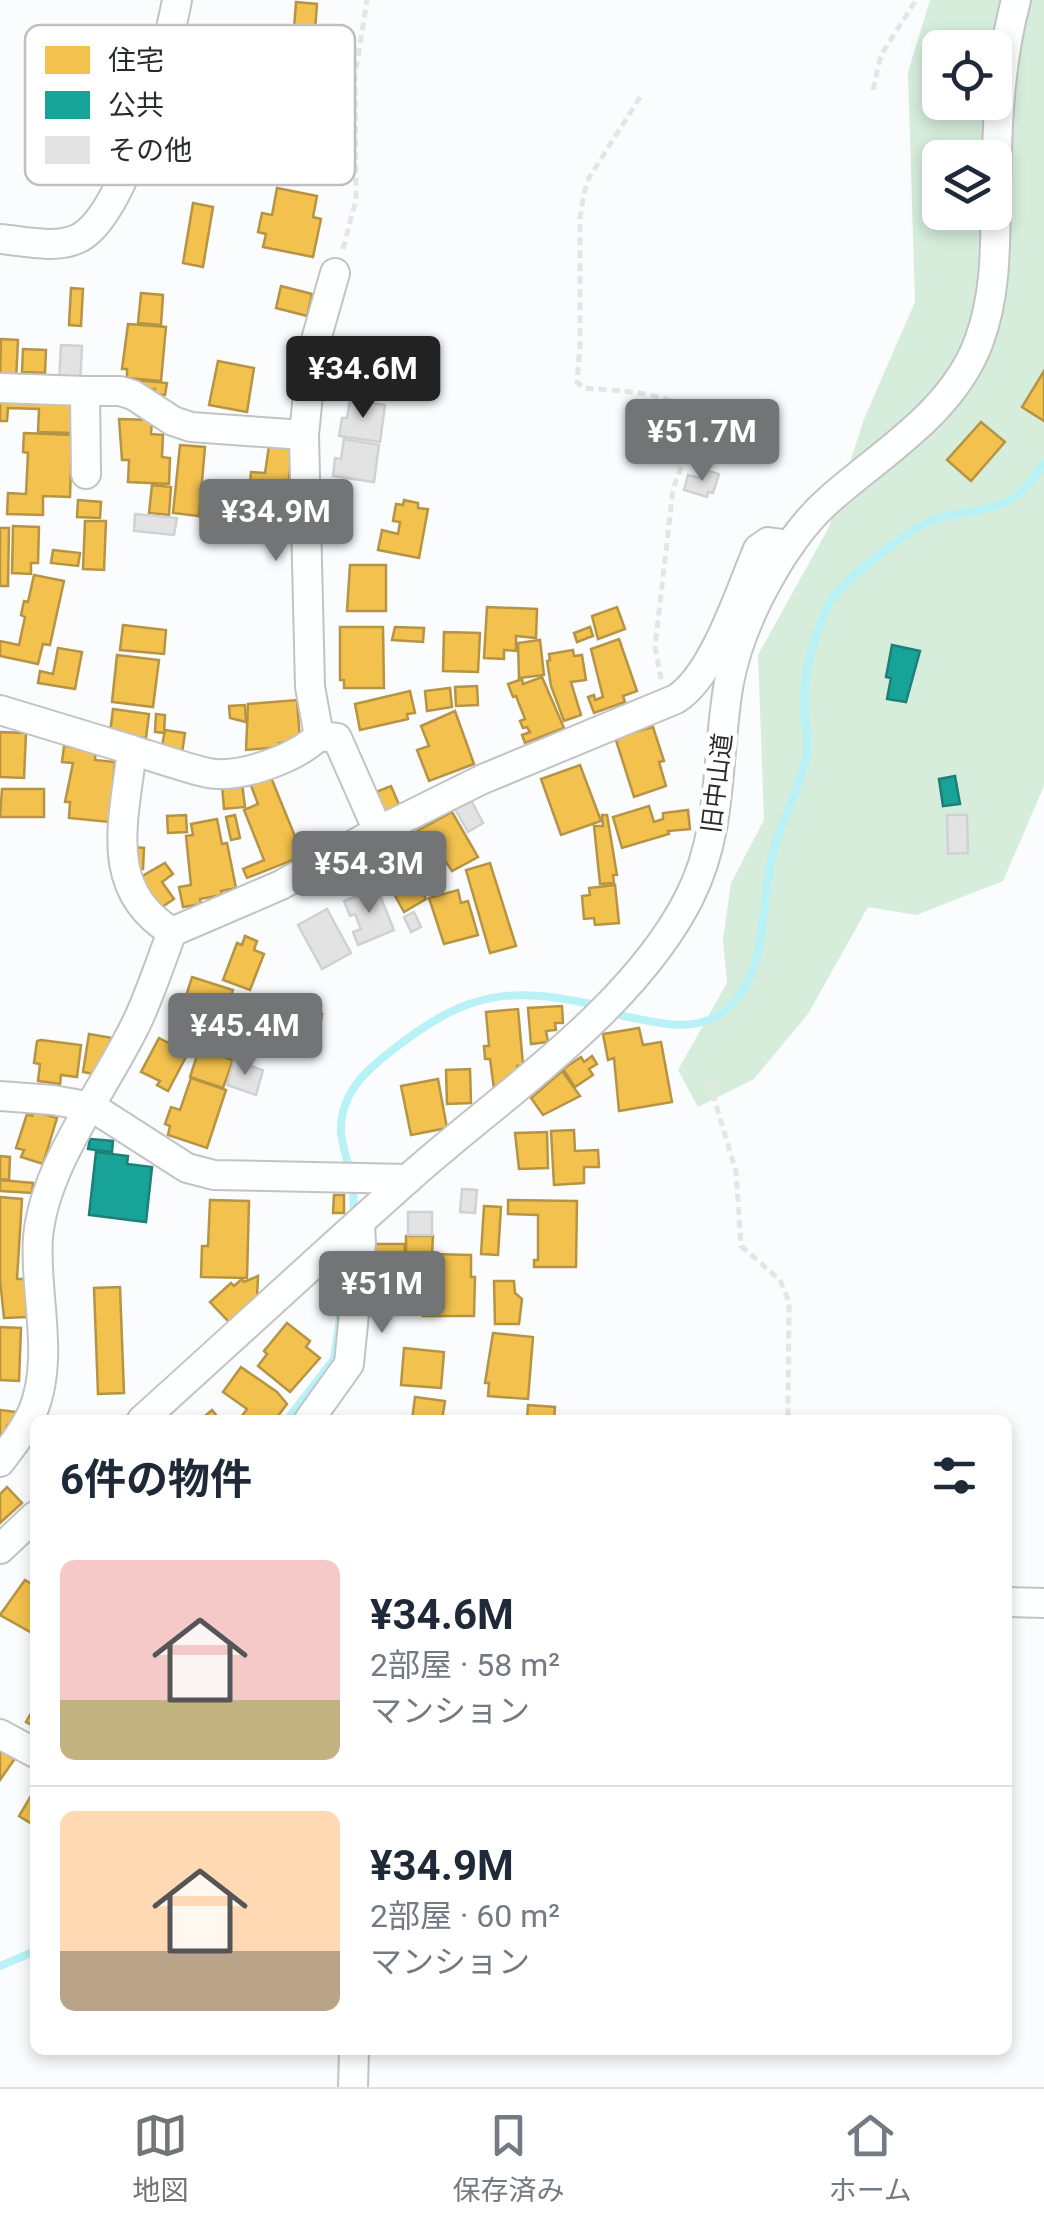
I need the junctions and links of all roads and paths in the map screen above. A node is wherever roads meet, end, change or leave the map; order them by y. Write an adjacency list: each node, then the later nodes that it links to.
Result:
1 (177, 0): 5 (street)
2 (367, 0): 10 (path)
3 (916, 0): 6 (path)
4 (1016, 0): 15 (street, 旧中山道)
5 (172, 25)
6 (873, 90)
7 (640, 97): 16 (path)
8 (119, 185): 9 (street)
9 (0, 239)
10 (335, 273): 13 (street)
11 (0, 388): 12 (street)
12 (85, 391): 13 (street); 14 (street)
13 (304, 435): 18 (street)
14 (86, 474)
15 (790, 545): 16 (street); 25 (street, 旧中山道)
16 (665, 703): 20 (street)
17 (0, 710): 19 (street)
18 (318, 736): 19 (street); 20 (street)
19 (132, 750): 21 (street)
20 (378, 830): 21 (street)
21 (172, 932): 24 (street)
22 (709, 1081): 29 (path)
23 (0, 1096): 24 (street)
24 (92, 1107): 25 (street); 30 (street)
25 (408, 1179): 26 (street, 旧中山道)
26 (360, 1224): 27 (street, 旧中山道); 28 (street)
27 (148, 1415)
28 (312, 1415)
29 (788, 1415)
30 (0, 1462)
31 (30, 1521): 32 (street)
32 (0, 1549)
33 (1012, 1602): 34 (street)
34 (1044, 1604)
35 (0, 1734): 36 (street)
36 (30, 1750)
37 (354, 2055): 38 (street)
38 (353, 2087)

